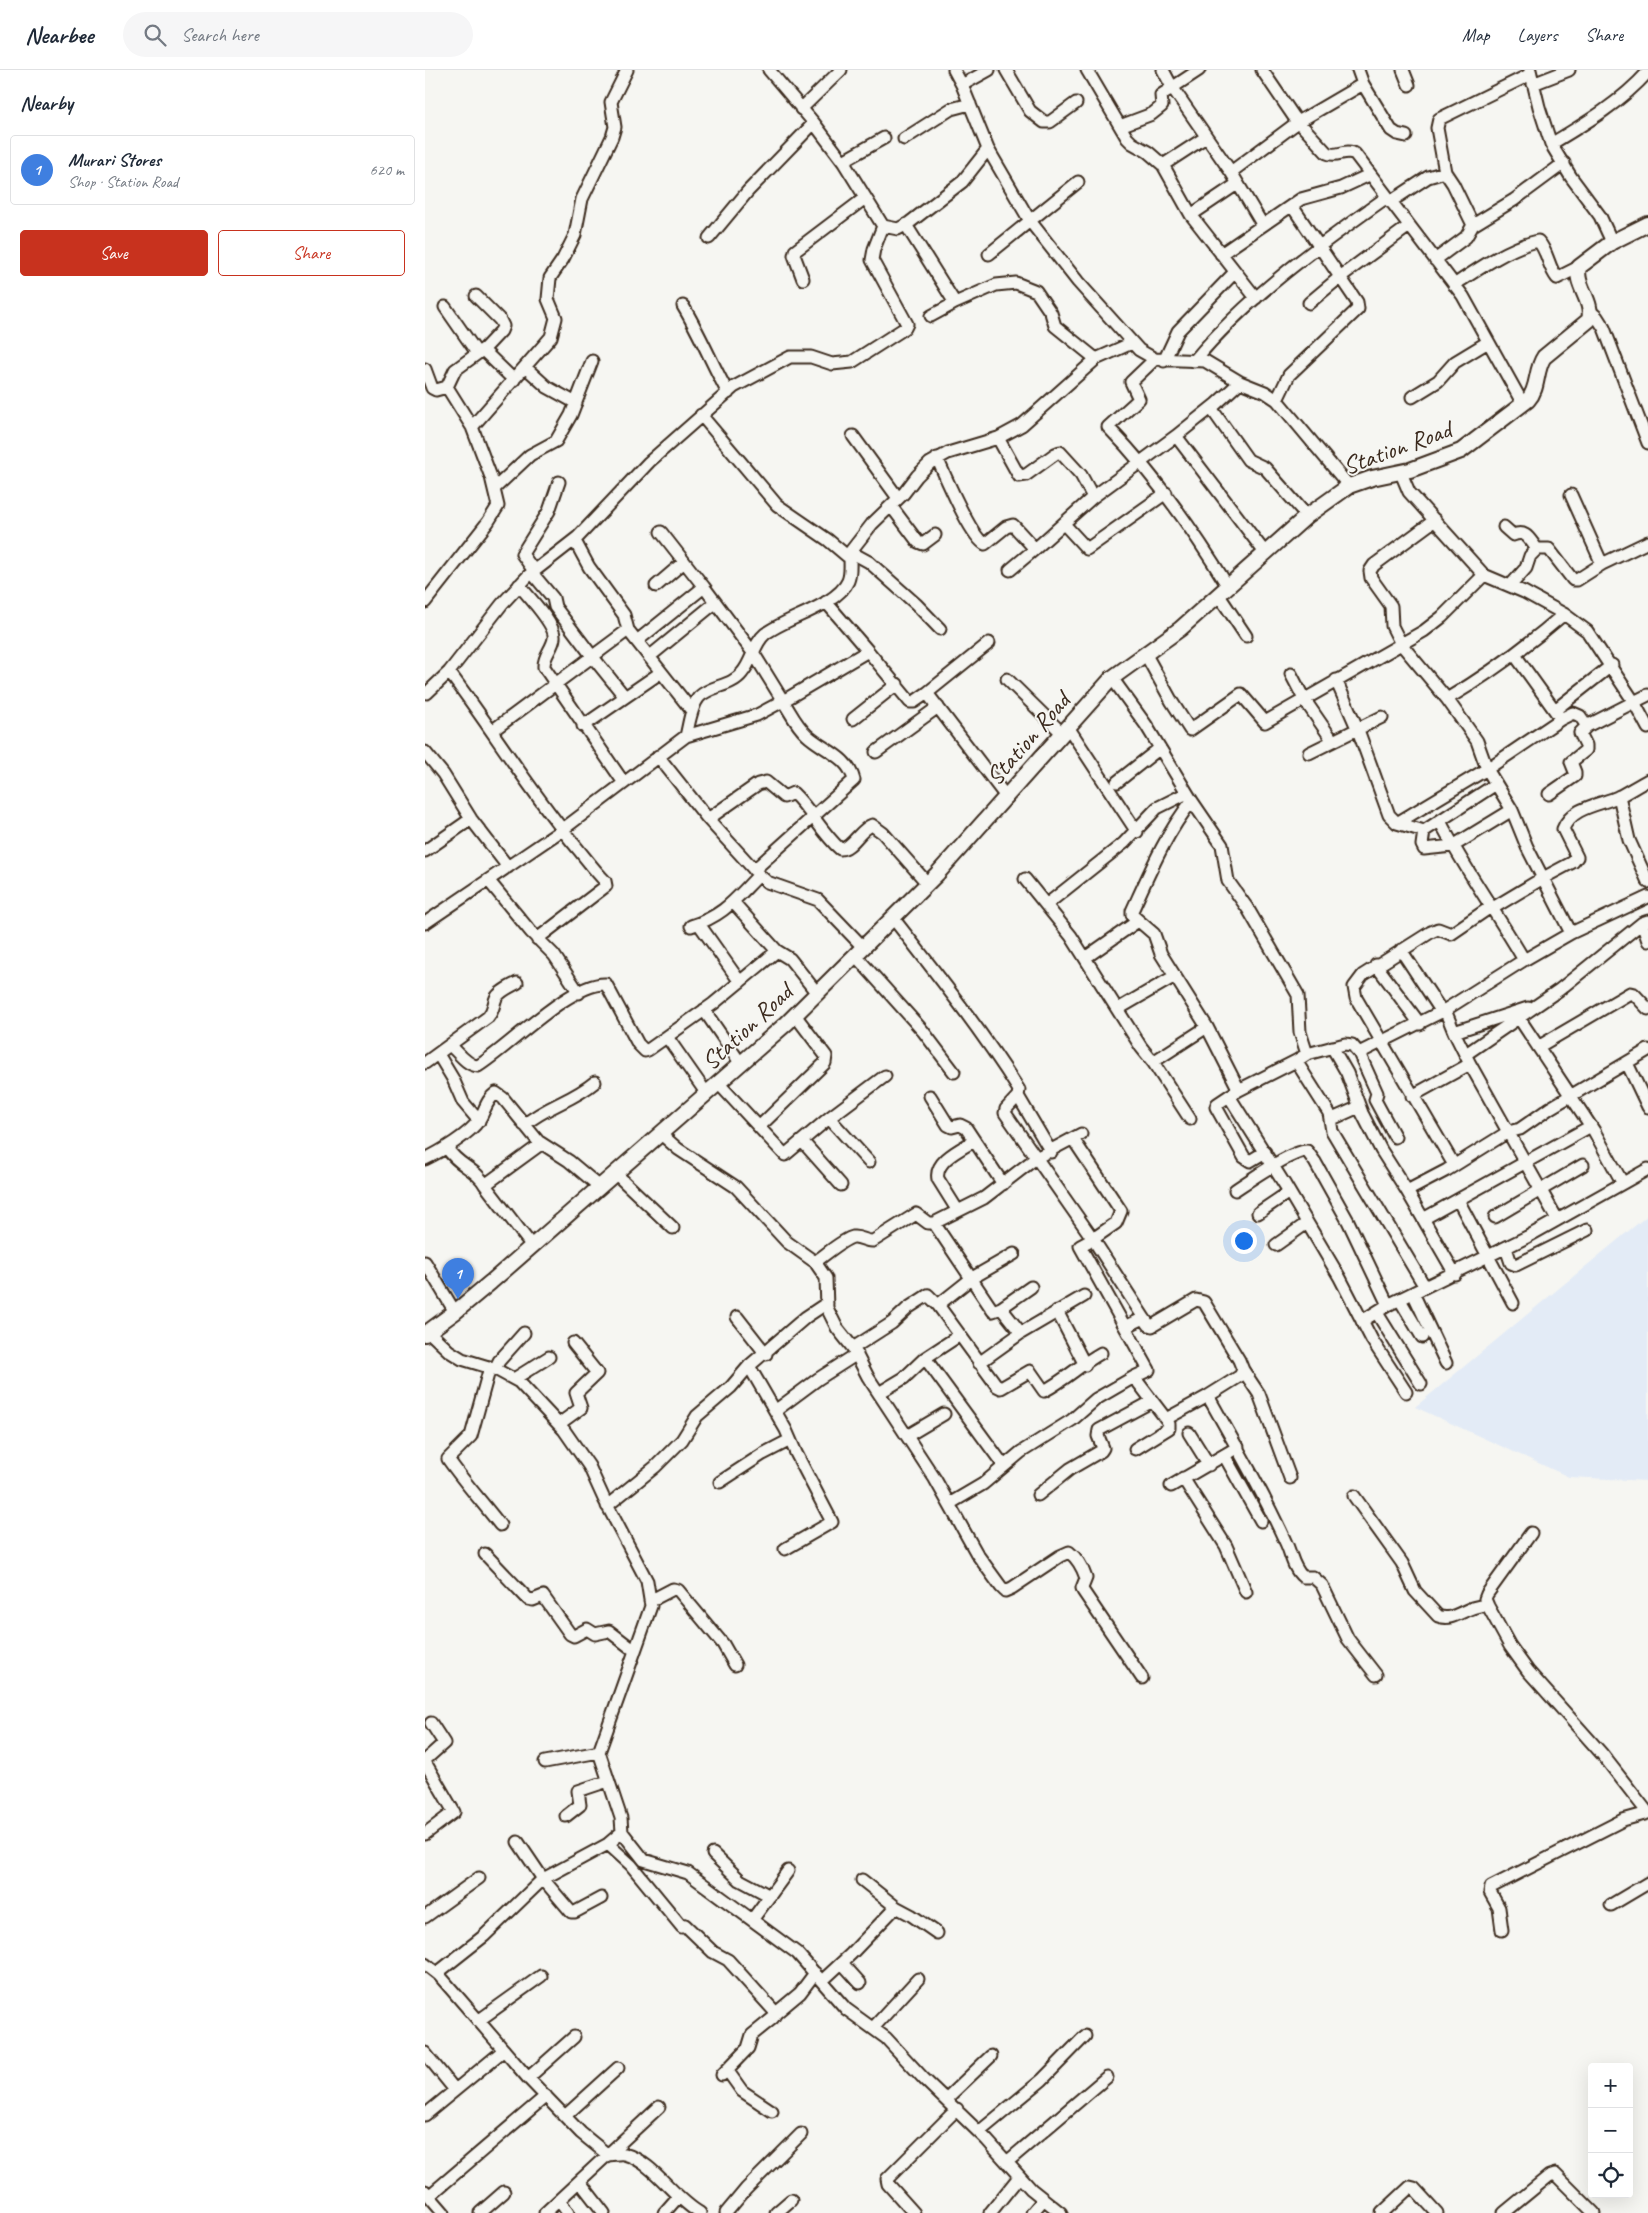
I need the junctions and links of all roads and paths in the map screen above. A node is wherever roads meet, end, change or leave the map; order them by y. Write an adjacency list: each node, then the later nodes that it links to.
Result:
1 (627, 70): 77 (street)
2 (769, 70): 22 (street)
3 (841, 70): 22 (street)
4 (954, 70): 17 (street)
5 (989, 70): 17 (street)
6 (1006, 70): 20 (street)
7 (1087, 70): 25 (street)
8 (1163, 70): 19 (street)
9 (1199, 70): 19 (street)
10 (1262, 70): 23 (street)
11 (1358, 70): 16 (street)
12 (1403, 70): 18 (street)
13 (1569, 70): 15 (street)
14 (1648, 72): 30 (street)
15 (1531, 76): 30 (street); 36 (street)
16 (1363, 84): 23 (street); 26 (street)
17 (962, 85): 21 (street)
18 (1409, 85)
19 (1172, 87): 25 (street); 27 (street)
20 (1076, 103)
21 (970, 104): 29 (street); 31 (street)
22 (801, 109): 24 (street)
23 (1298, 122): 35 (street); 37 (street)
24 (814, 123): 32 (street); 51 (street)
25 (1120, 126): 34 (street)
26 (1405, 136)
27 (1205, 137): 34 (street); 35 (street)
28 (884, 138): 32 (street)
29 (904, 139)
30 (1551, 144): 33 (street)
31 (988, 149): 44 (street); 48 (street)
32 (843, 161): 40 (street)
33 (1564, 163): 46 (street); 52 (street)
34 (1163, 165): 43 (street)
35 (1231, 172): 39 (street)
36 (1445, 172): 41 (street); 46 (street)
37 (1369, 175): 41 (street); 42 (street)
38 (1078, 182): 44 (street)
39 (1237, 184): 43 (street); 45 (street)
40 (865, 198): 49 (street); 60 (street)
41 (1388, 200): 50 (street); 53 (street)
42 (1292, 206): 45 (street); 53 (street)
43 (1191, 214): 55 (street)
44 (1030, 221): 54 (street); 71 (street)
45 (1262, 224): 55 (street)
46 (1473, 224): 56 (street)
47 (1648, 224): 52 (main road)
48 (906, 225): 49 (street); 64 (street)
49 (883, 226): 82 (street)
50 (1409, 226): 56 (street); 59 (street)
51 (709, 238)
52 (1612, 242): 57 (main road)
53 (1320, 245): 59 (street); 63 (street)
54 (989, 254)
55 (1221, 254): 58 (street)
56 (1435, 260): 61 (street)
57 (1579, 267): 61 (street); 68 (main road)
58 (1235, 272): 63 (street); 74 (street)
59 (1340, 277): 65 (street); 84 (street)
60 (803, 279)
61 (1454, 285): 70 (street)
62 (476, 296): 72 (street)
63 (1256, 298): 75 (street)
64 (955, 302): 69 (street); 73 (street)
65 (1309, 303)
66 (683, 306): 82 (street)
67 (445, 307): 72 (street)
68 (1591, 312): 86 (main road, Station Road); 93 (street)
69 (931, 316)
70 (1487, 342): 83 (street); 86 (street)
71 (1132, 343): 73 (street); 74 (street)
72 (481, 350): 79 (street); 81 (street)
73 (1096, 359): 92 (street)
74 (1159, 360): 75 (street); 95 (street)
75 (1194, 360): 80 (street)
76 (592, 361): 85 (street)
77 (525, 367): 79 (street); 85 (street)
78 (425, 369): 81 (street)
79 (515, 380): 89 (street)
80 (1240, 382): 84 (street); 87 (street)
81 (447, 387): 89 (street)
82 (728, 393): 88 (street)
83 (1412, 397)
84 (1277, 400): 98 (street)
85 (576, 403): 99 (street)
86 (1523, 404): 96 (main road, Station Road)
87 (1211, 408): 91 (street); 104 (street)
88 (701, 415): 110 (street); 115 (street)
89 (472, 426): 99 (street)
90 (853, 436): 103 (street)
91 (1175, 436): 95 (street); 114 (street)
92 (998, 438): 94 (street); 102 (street)
93 (1648, 442)
94 (937, 458): 103 (street); 112 (street)
95 (1140, 462): 100 (street); 102 (street)
96 (1401, 473): 98 (main road, Station Road); 105 (street)
97 (559, 482): 119 (street)
98 (1349, 486): 104 (main road, Station Road)
99 (495, 488): 126 (street)
100 (1166, 493): 106 (street); 125 (street)
101 (1571, 494): 117 (street)
102 (1093, 497): 106 (street)
103 (894, 502): 109 (street); 115 (street)
104 (1307, 516): 114 (main road, Station Road)
105 (1435, 520): 120 (street); 135 (street)
106 (1063, 524): 112 (street)
107 (1504, 527): 113 (street)
108 (661, 532): 116 (street)
109 (935, 535)
110 (575, 541): 119 (street); 131 (street)
111 (1648, 542): 117 (street)
112 (1035, 549): 118 (street)
113 (1537, 549): 117 (street); 123 (street)
114 (1266, 554): 125 (main road, Station Road)
115 (847, 556): 127 (street); 130 (street)
116 (684, 562): 122 (street); 124 (street)
117 (1602, 564)
118 (1010, 570)
119 (533, 572): 121 (street); 140 (street)
120 (1484, 574): 123 (street); 135 (street)
121 (519, 585): 143 (street); 149 (street)
122 (656, 586)
123 (1510, 586): 129 (street)
124 (704, 587): 128 (street); 133 (street)
125 (1223, 589): 132 (street); 138 (main road, Station Road)
126 (425, 602)
127 (826, 602): 136 (street); 137 (street)
128 (715, 603): 137 (street); 141 (street)
129 (1564, 614): 139 (street); 142 (street)
130 (940, 629)
131 (628, 630): 133 (street); 140 (street)
132 (1246, 636)
133 (637, 641): 141 (street)
134 (989, 643): 152 (street)
135 (1401, 644): 148 (street); 156 (street)
136 (869, 651): 150 (street); 157 (street)
137 (754, 654): 157 (street); 160 (street)
138 (1146, 655): 146 (main road, Station Road); 155 (street)
139 (1515, 655): 156 (street); 161 (street)
140 (592, 656): 149 (street); 154 (street)
141 (649, 657): 144 (street)
142 (1612, 665): 158 (street); 161 (street)
143 (449, 672): 151 (street); 169 (street)
144 (660, 673): 154 (street); 160 (street)
145 (1291, 674): 155 (street)
146 (1113, 678): 168 (main road, Station Road); 172 (street)
147 (1007, 679): 168 (street)
148 (1336, 680): 155 (street); 167 (street)
149 (556, 684): 164 (street); 169 (street)
150 (897, 684): 152 (street); 163 (street)
151 (426, 693)
152 (927, 693): 159 (street)
153 (1648, 695): 158 (street)
154 (625, 697): 164 (street)
155 (1305, 699): 171 (street)
156 (1447, 699): 177 (street)
157 (783, 701): 170 (street); 187 (street)
158 (1634, 702): 165 (street); 166 (street)
159 (937, 707): 173 (street); 185 (street)
160 (693, 711): 170 (street)
161 (1558, 715): 165 (street); 177 (street)
162 (1382, 716): 167 (street)
163 (853, 719)
164 (583, 726): 180 (street)
165 (1587, 726): 182 (street)
166 (1648, 728)
167 (1358, 730): 171 (street); 191 (street)
168 (1065, 731): 185 (main road, Station Road); 194 (street)
169 (492, 732): 192 (street)
170 (686, 736): 175 (street)
171 (1333, 741): 174 (street)
172 (1160, 748): 179 (street); 184 (street)
173 (876, 752)
174 (1309, 753)
175 (658, 756): 180 (street); 189 (street)
176 (427, 758): 188 (street)
177 (1487, 769): 181 (street); 191 (street)
178 (1648, 780): 183 (street)
179 (1117, 782)
180 (624, 783): 192 (street)
181 (1496, 784): 186 (street); 190 (street)
182 (1549, 794)
183 (1619, 796): 200 (street); 202 (street)
184 (1189, 797): 194 (street); 209 (street); 244 (street)
185 (1007, 798): 203 (main road, Station Road)
186 (1512, 810): 195 (street); 200 (street)
187 (813, 817): 189 (street); 198 (street); 203 (street)
188 (471, 819): 196 (street); 197 (street)
189 (708, 819): 198 (street)
190 (1440, 821): 193 (street); 195 (street)
191 (1397, 823): 193 (street)
192 (562, 830): 197 (street); 213 (street)
193 (1424, 831): 195 (street)
194 (1137, 832): 206 (street)
195 (1453, 846): 207 (street)
196 (425, 851)
197 (508, 867): 201 (street)
198 (757, 872): 205 (street); 217 (street)
199 (1025, 878): 206 (street)
200 (1543, 878): 207 (street); 212 (street)
201 (489, 880): 211 (street); 213 (street)
202 (1648, 882)
203 (927, 884): 208 (main road, Station Road)
204 (1648, 896): 212 (street)
205 (733, 902): 216 (street); 222 (street)
206 (1046, 905): 218 (street)
207 (1493, 907): 215 (street); 219 (street)
208 (893, 918): 217 (main road, Station Road); 258 (street)
209 (1138, 921): 218 (street); 221 (street)
210 (1645, 922): 214 (street); 226 (street)
211 (425, 923)
212 (1571, 933): 219 (street)
213 (537, 939): 224 (street)
214 (1648, 941)
215 (1401, 950): 220 (street); 230 (street)
216 (777, 951): 222 (street); 225 (street)
217 (859, 951): 225 (main road, Station Road); 251 (street)
218 (1085, 958): 228 (street)
219 (1524, 960): 230 (street)
220 (1376, 966): 233 (street); 237 (street)
221 (1175, 976): 228 (street); 234 (street)
222 (740, 982): 229 (street)
223 (517, 983): 238 (street)
224 (579, 993): 236 (street); 238 (street)
225 (817, 993): 231 (main road, Station Road)
226 (1536, 1005): 232 (street); 235 (street)
227 (1648, 1008): 240 (street)
228 (1118, 1009): 247 (street)
229 (704, 1010): 236 (street); 250 (street)
230 (1443, 1011): 233 (street); 235 (street)
231 (795, 1015): 250 (main road, Station Road); 269 (street)
232 (1519, 1018): 240 (street); 245 (street)
233 (1420, 1024): 237 (street)
234 (1207, 1027): 247 (street); 255 (street)
235 (1454, 1032): 245 (street)
236 (667, 1038): 256 (street)
237 (1382, 1040): 242 (street); 259 (street)
238 (450, 1045): 243 (street)
239 (1332, 1047): 242 (street); 244 (street); 261 (street)
240 (1538, 1047): 260 (street)
241 (1648, 1050): 249 (street)
242 (1359, 1053): 272 (street)
243 (438, 1054): 248 (street); 266 (street)
244 (1307, 1054): 246 (street)
245 (1468, 1059): 259 (street); 270 (street)
246 (1296, 1061): 255 (street); 265 (street)
247 (1153, 1062): 264 (street)
248 (425, 1063)
249 (1627, 1063): 260 (street); 262 (street)
250 (741, 1064): 254 (main road, Station Road)
251 (954, 1072)
252 (885, 1076): 263 (street)
253 (595, 1082): 267 (street)
254 (719, 1084): 256 (main road, Station Road); 269 (street)
255 (1234, 1093): 278 (street); 278 (street)
256 (707, 1094): 271 (main road, Station Road)
257 (930, 1096): 274 (street)
258 (1018, 1096): 277 (street); 279 (street)
259 (1412, 1096): 283 (street)
260 (1570, 1096): 268 (street); 270 (street)
261 (1359, 1106): 265 (street); 294 (street)
262 (1648, 1107)
263 (829, 1118): 273 (street); 281 (street)
264 (1190, 1119)
265 (1330, 1120): 318 (street)
266 (479, 1121): 267 (street); 276 (street)
267 (524, 1125): 275 (street)
268 (1591, 1126): 282 (street); 288 (street)
269 (759, 1127): 273 (street)
270 (1508, 1132): 282 (street); 283 (street)
271 (661, 1134): 287 (main road, Station Road); 314 (street)
272 (1395, 1138)
273 (802, 1141): 291 (street)
274 (974, 1141): 289 (street); 298 (street)
275 (541, 1144): 290 (street); 292 (street)
276 (447, 1148): 280 (street); 290 (street)
277 (1051, 1152): 279 (street); 307 (street)
278 (1265, 1152): 285 (street)
279 (1036, 1158): 289 (street); 307 (street)
280 (425, 1159)
281 (869, 1162)
282 (1527, 1163): 295 (street); 297 (street)
283 (1454, 1165): 294 (street)
284 (1583, 1165): 295 (street)
285 (1274, 1166): 293 (street); 296 (street); 325 (street)
286 (1648, 1169): 288 (street)
287 (615, 1173): 292 (main road, Station Road); 305 (street)
288 (1622, 1182): 302 (street)
289 (1003, 1184): 298 (street)
290 (485, 1185): 309 (street)
291 (841, 1185)
292 (599, 1187): 309 (main road, Station Road)
293 (1235, 1190)
294 (1407, 1191): 301 (street)
295 (1542, 1191): 300 (street); 302 (street)
296 (1289, 1192): 299 (street); 303 (street)
297 (1458, 1200): 301 (street); 312 (street)
298 (957, 1211): 304 (street)
299 (1258, 1213)
300 (1495, 1217)
301 (1423, 1219): 315 (street)
302 (1557, 1219): 310 (street)
303 (1307, 1222): 308 (street); 332 (street)
304 (934, 1223): 314 (street); 316 (street)
305 (673, 1228)
306 (1587, 1230): 310 (street)
307 (1093, 1239): 331 (street); 333 (street)
308 (1277, 1245)
309 (532, 1246): 328 (main road, Station Road)
310 (1506, 1248): 312 (street)
311 (1014, 1254): 316 (street)
312 (1489, 1256): 315 (street); 323 (street)
313 (425, 1262): 328 (street)
314 (815, 1262): 322 (street)
315 (1455, 1274): 318 (street)
316 (972, 1278): 324 (street); 326 (street)
317 (1031, 1287): 326 (street)
318 (1425, 1287): 319 (street)
319 (1413, 1293): 321 (street); 346 (street)
320 (1084, 1296): 327 (street)
321 (1400, 1300): 325 (street); 338 (street)
322 (827, 1303): 340 (street); 342 (street)
323 (1513, 1303)
324 (938, 1305): 337 (street); 340 (street)
325 (1388, 1306): 329 (street)
326 (1001, 1308): 336 (street)
327 (1057, 1311): 336 (street); 347 (street)
328 (455, 1312): 334 (main road, Station Road)
329 (1377, 1313): 332 (street); 353 (street)
330 (737, 1317): 342 (street)
331 (1144, 1318): 333 (street); 350 (street)
332 (1362, 1321): 354 (street)
333 (1125, 1327): 351 (street)
334 (427, 1333): 349 (street)
335 (524, 1333): 349 (street)
336 (1021, 1333): 345 (street)
337 (959, 1335): 344 (street); 345 (street)
338 (1421, 1337)
339 (573, 1343): 361 (street)
340 (855, 1351): 355 (street); 358 (street)
341 (1101, 1353): 347 (street)
342 (766, 1354): 348 (street)
343 (549, 1358): 352 (street)
344 (925, 1358): 355 (street); 369 (street)
345 (979, 1363): 347 (street)
346 (1446, 1363)
347 (1085, 1365)
348 (749, 1366): 358 (street); 377 (street)
349 (493, 1368): 352 (street); 379 (street)
350 (1243, 1370): 356 (street); 371 (street)
351 (1134, 1377): 357 (street); 369 (street)
352 (514, 1379): 361 (street)
353 (1421, 1384)
354 (1406, 1392)
355 (879, 1393): 363 (street)
356 (1208, 1396): 360 (street); 365 (street)
357 (1151, 1402): 360 (street); 374 (street)
358 (775, 1412): 364 (street)
359 (944, 1414): 363 (street)
360 (1166, 1419): 366 (street)
361 (559, 1424): 377 (street)
362 (1189, 1433): 368 (street)
363 (907, 1436): 376 (street)
364 (790, 1440): 372 (street); 381 (street)
365 (1237, 1447): 367 (street); 388 (street)
366 (1135, 1449)
367 (1224, 1455): 368 (street); 378 (street)
368 (1209, 1465): 370 (street)
369 (1004, 1466): 376 (street)
370 (1183, 1478): 373 (street); 383 (street)
371 (1291, 1478)
372 (720, 1482)
373 (1171, 1486)
374 (1038, 1495)
375 (1354, 1496): 385 (street)
376 (949, 1504): 389 (street)
377 (607, 1506): 384 (street)
378 (1261, 1521)
379 (500, 1525)
380 (1531, 1533): 385 (street)
381 (785, 1549)
382 (485, 1554): 386 (street)
383 (1245, 1592)
384 (650, 1601): 386 (street); 387 (street)
385 (1488, 1606): 395 (street)
386 (635, 1650): 391 (street)
387 (735, 1665)
388 (1376, 1675)
389 (1142, 1678)
390 (431, 1723): 392 (street)
391 (599, 1752): 393 (street); 394 (street)
392 (425, 1761): 398 (street)
393 (545, 1762)
394 (608, 1781): 396 (street); 397 (street)
395 (1648, 1813): 413 (street)
396 (565, 1816)
397 (622, 1832): 400 (street); 412 (street)
398 (425, 1834)
399 (518, 1842): 404 (street)
400 (608, 1844): 404 (street); 422 (street)
401 (713, 1854): 407 (street)
402 (788, 1871): 407 (street)
403 (479, 1878): 411 (street)
404 (543, 1879): 408 (street); 417 (street)
405 (861, 1880): 410 (street)
406 (1648, 1883): 409 (street)
407 (770, 1896): 412 (street)
408 (601, 1898)
409 (1611, 1905)
410 (896, 1907): 414 (street); 415 (street)
411 (425, 1917)
412 (752, 1920): 419 (street)
413 (1502, 1930)
414 (937, 1933)
415 (842, 1963): 419 (street); 421 (street)
416 (425, 1964): 417 (street)
417 (439, 1975): 423 (street)
418 (541, 1976): 423 (street)
419 (818, 1977): 422 (street); 424 (street)
420 (918, 1979): 424 (street)
421 (860, 1983)
422 (776, 2013): 438 (street)
423 (478, 2021): 427 (street)
424 (873, 2028): 435 (street)
425 (1085, 2036): 441 (street)
426 (574, 2037): 432 (street)
427 (504, 2050): 432 (street); 433 (street)
428 (425, 2053): 433 (street)
429 (991, 2056): 435 (street)
430 (617, 2068): 440 (street)
431 (1107, 2077): 444 (street)
432 (529, 2078): 434 (street)
433 (455, 2090): 439 (street)
434 (546, 2096): 440 (street); 448 (street)
435 (946, 2099): 437 (street)
436 (659, 2107): 443 (street)
437 (957, 2109): 441 (street); 462 (street)
438 (772, 2111)
439 (425, 2114)
440 (565, 2116): 443 (street)
441 (979, 2132): 444 (street)
442 (801, 2134): 460 (street)
443 (608, 2155): 446 (street); 449 (street)
444 (1007, 2162): 445 (street)
445 (1019, 2177): 452 (street); 463 (street)
446 (579, 2182): 450 (street); 457 (street)
447 (504, 2192): 454 (street)
448 (427, 2194): 453 (street)
449 (679, 2197): 458 (street); 459 (street)
450 (559, 2200): 455 (street); 456 (street)
451 (791, 2200): 461 (street)
452 (1043, 2200): 464 (street); 465 (street)
453 (444, 2213)
454 (480, 2213)
455 (545, 2213)
456 (568, 2213)
457 (604, 2213)
458 (664, 2213)
459 (700, 2213)
460 (726, 2213)
461 (776, 2213)
462 (914, 2213)
463 (990, 2213)
464 (1032, 2213)
465 (1061, 2213)
466 (1382, 2213): 467 (street)
467 (1437, 2213)
468 (1504, 2213): 469 (street)
469 (1594, 2213)

